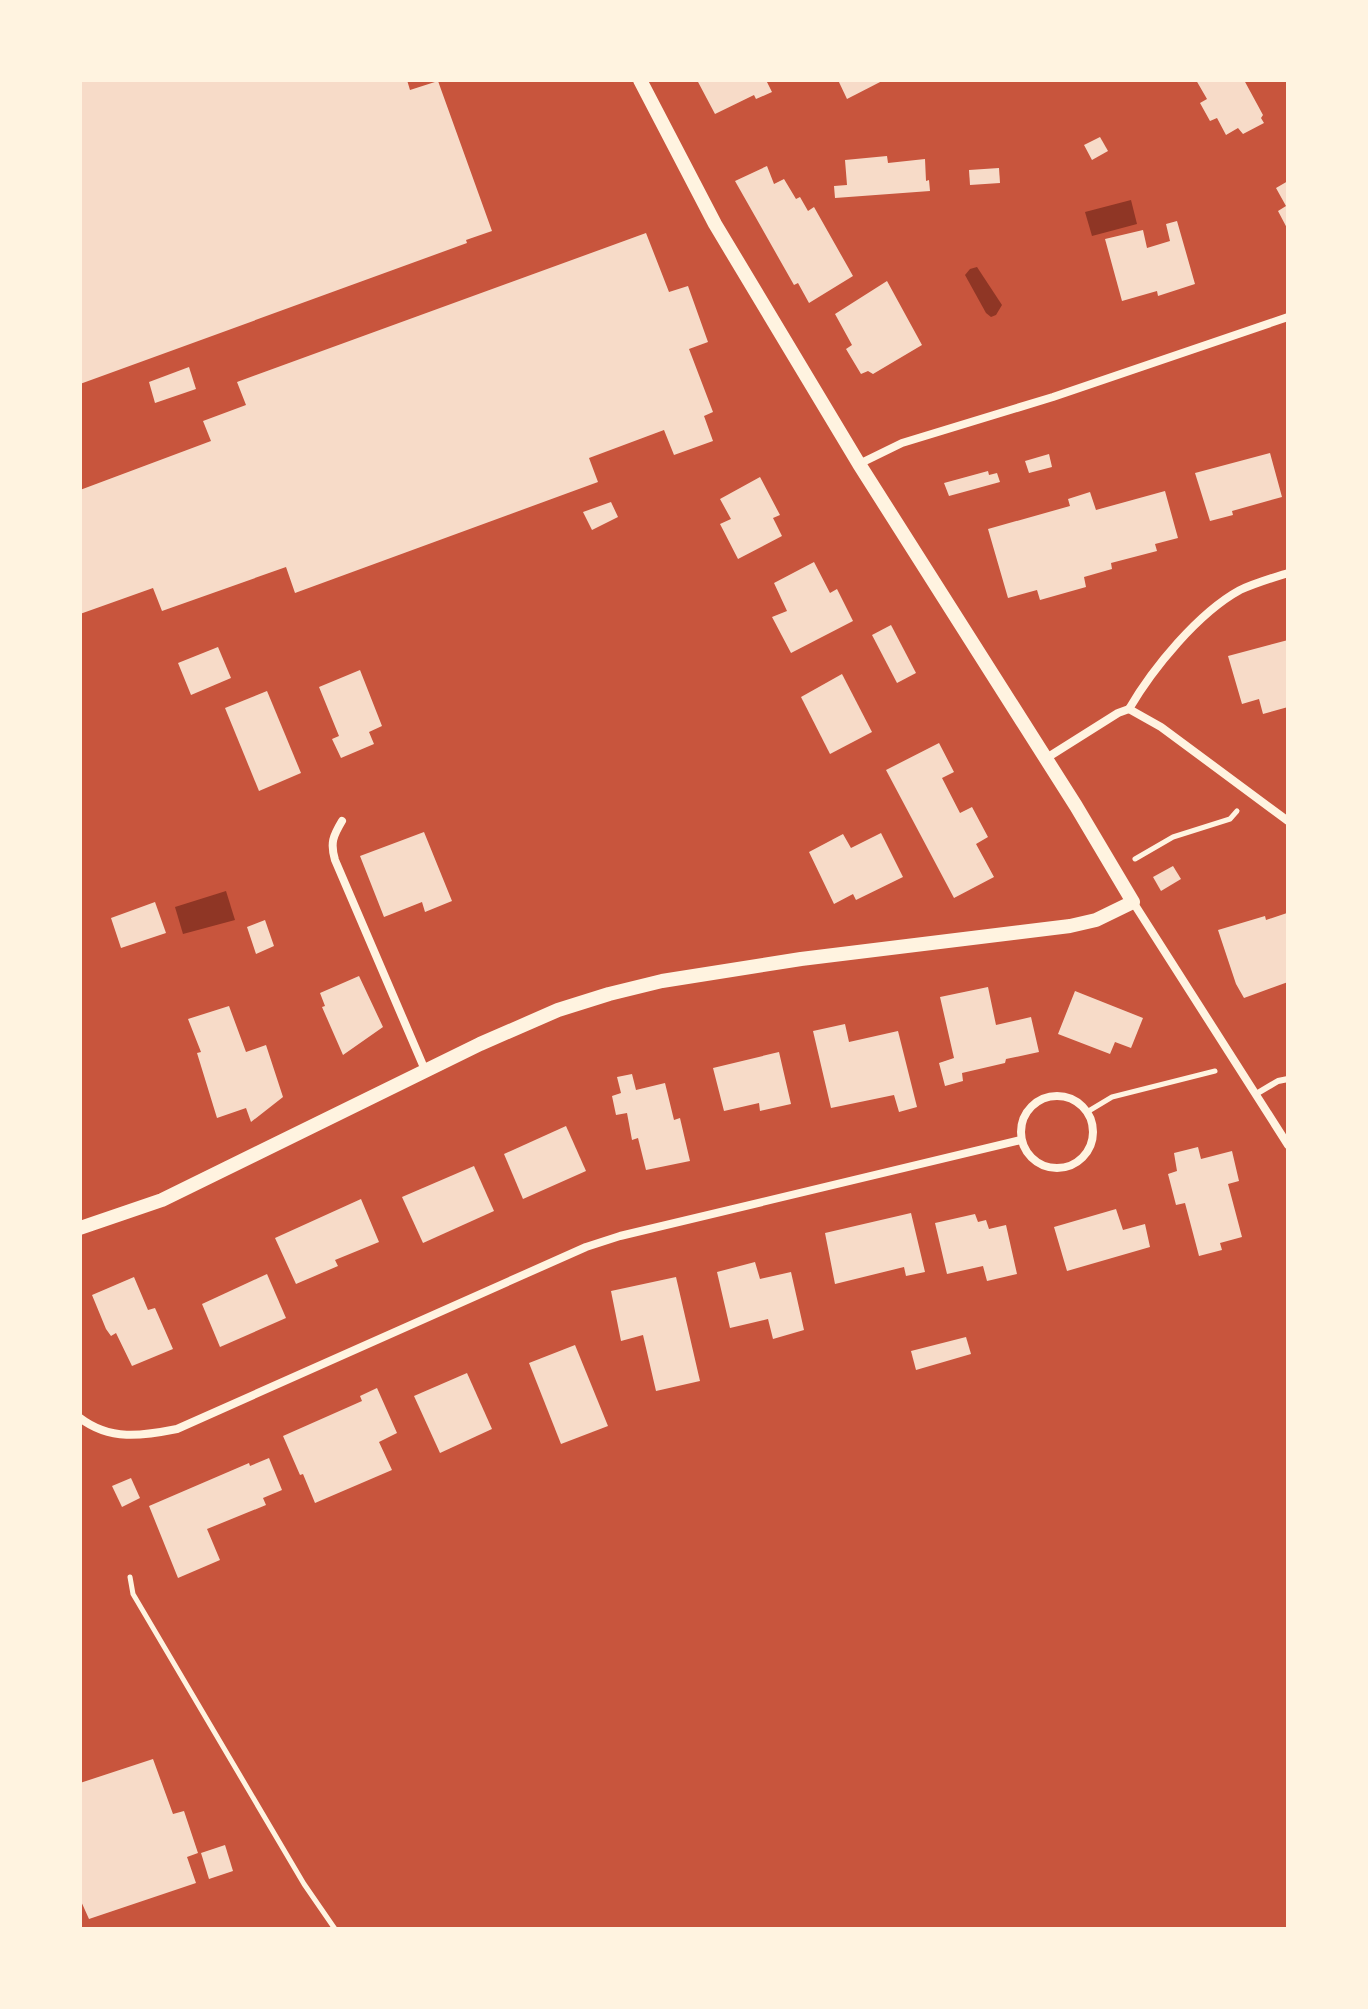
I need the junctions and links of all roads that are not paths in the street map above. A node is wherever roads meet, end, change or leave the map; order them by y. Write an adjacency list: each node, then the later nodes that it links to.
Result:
1 (640, 80): 3 (street)
2 (1288, 317): 3 (street)
3 (859, 464): 6 (street)
4 (1288, 573): 5 (street)
5 (1129, 709): 6 (street); 8 (street)
6 (1045, 759): 9 (street)
7 (342, 821): 10 (street)
8 (1288, 821)
9 (1133, 902): 10 (street); 12 (street)
10 (425, 1070): 15 (street)
11 (1288, 1079): 12 (lane)
12 (1256, 1094): 14 (street)
13 (1021, 1140): 13 (street); 16 (street)
14 (1288, 1145)
15 (80, 1228)
16 (80, 1418)

